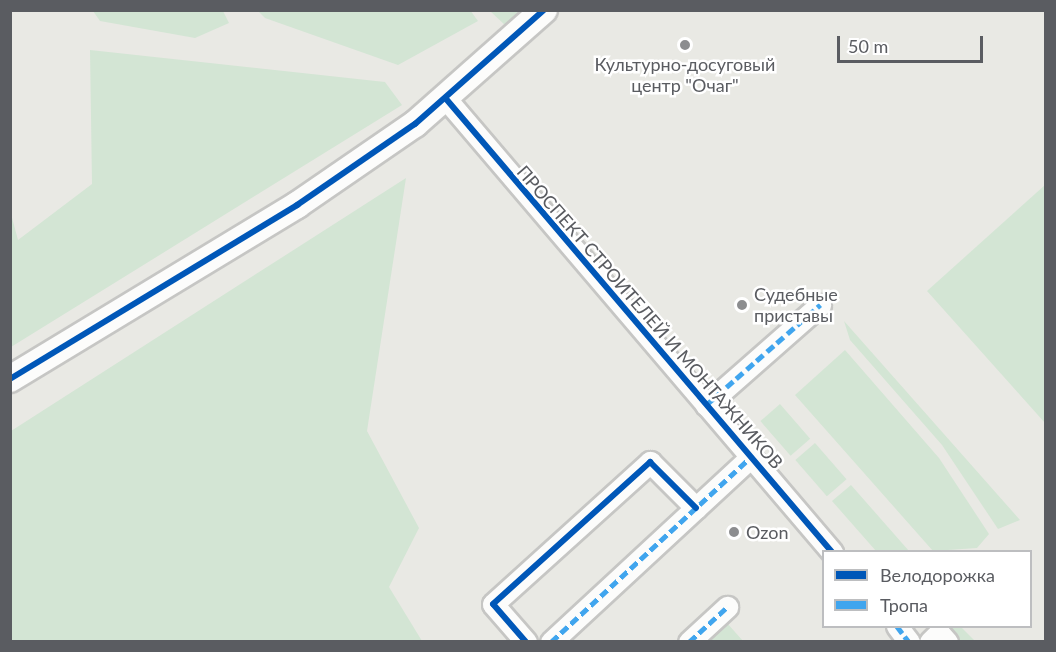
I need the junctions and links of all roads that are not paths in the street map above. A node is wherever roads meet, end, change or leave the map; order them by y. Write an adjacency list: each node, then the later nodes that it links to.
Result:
1 (544, 10): 2 (street)
2 (447, 100): 4 (street); 5 (street, ПРОСПЕКТ СТРОИТЕЛЕЙ И МОНТАЖНИКОВ)
3 (820, 304): 5 (street)
4 (10, 379)
5 (706, 405): 6 (street, ПРОСПЕКТ СТРОИТЕЛЕЙ И МОНТАЖНИКОВ)
6 (751, 457): 7 (street); 8 (street, ПРОСПЕКТ СТРОИТЕЛЕЙ И МОНТАЖНИКОВ)
7 (696, 508): 11 (street); 12 (street)
8 (830, 550)
9 (727, 607): 13 (street)
10 (898, 628): 14 (street)
11 (526, 642)
12 (551, 642)
13 (689, 642)
14 (909, 642)
15 (930, 642): 16 (street)
16 (947, 642)

